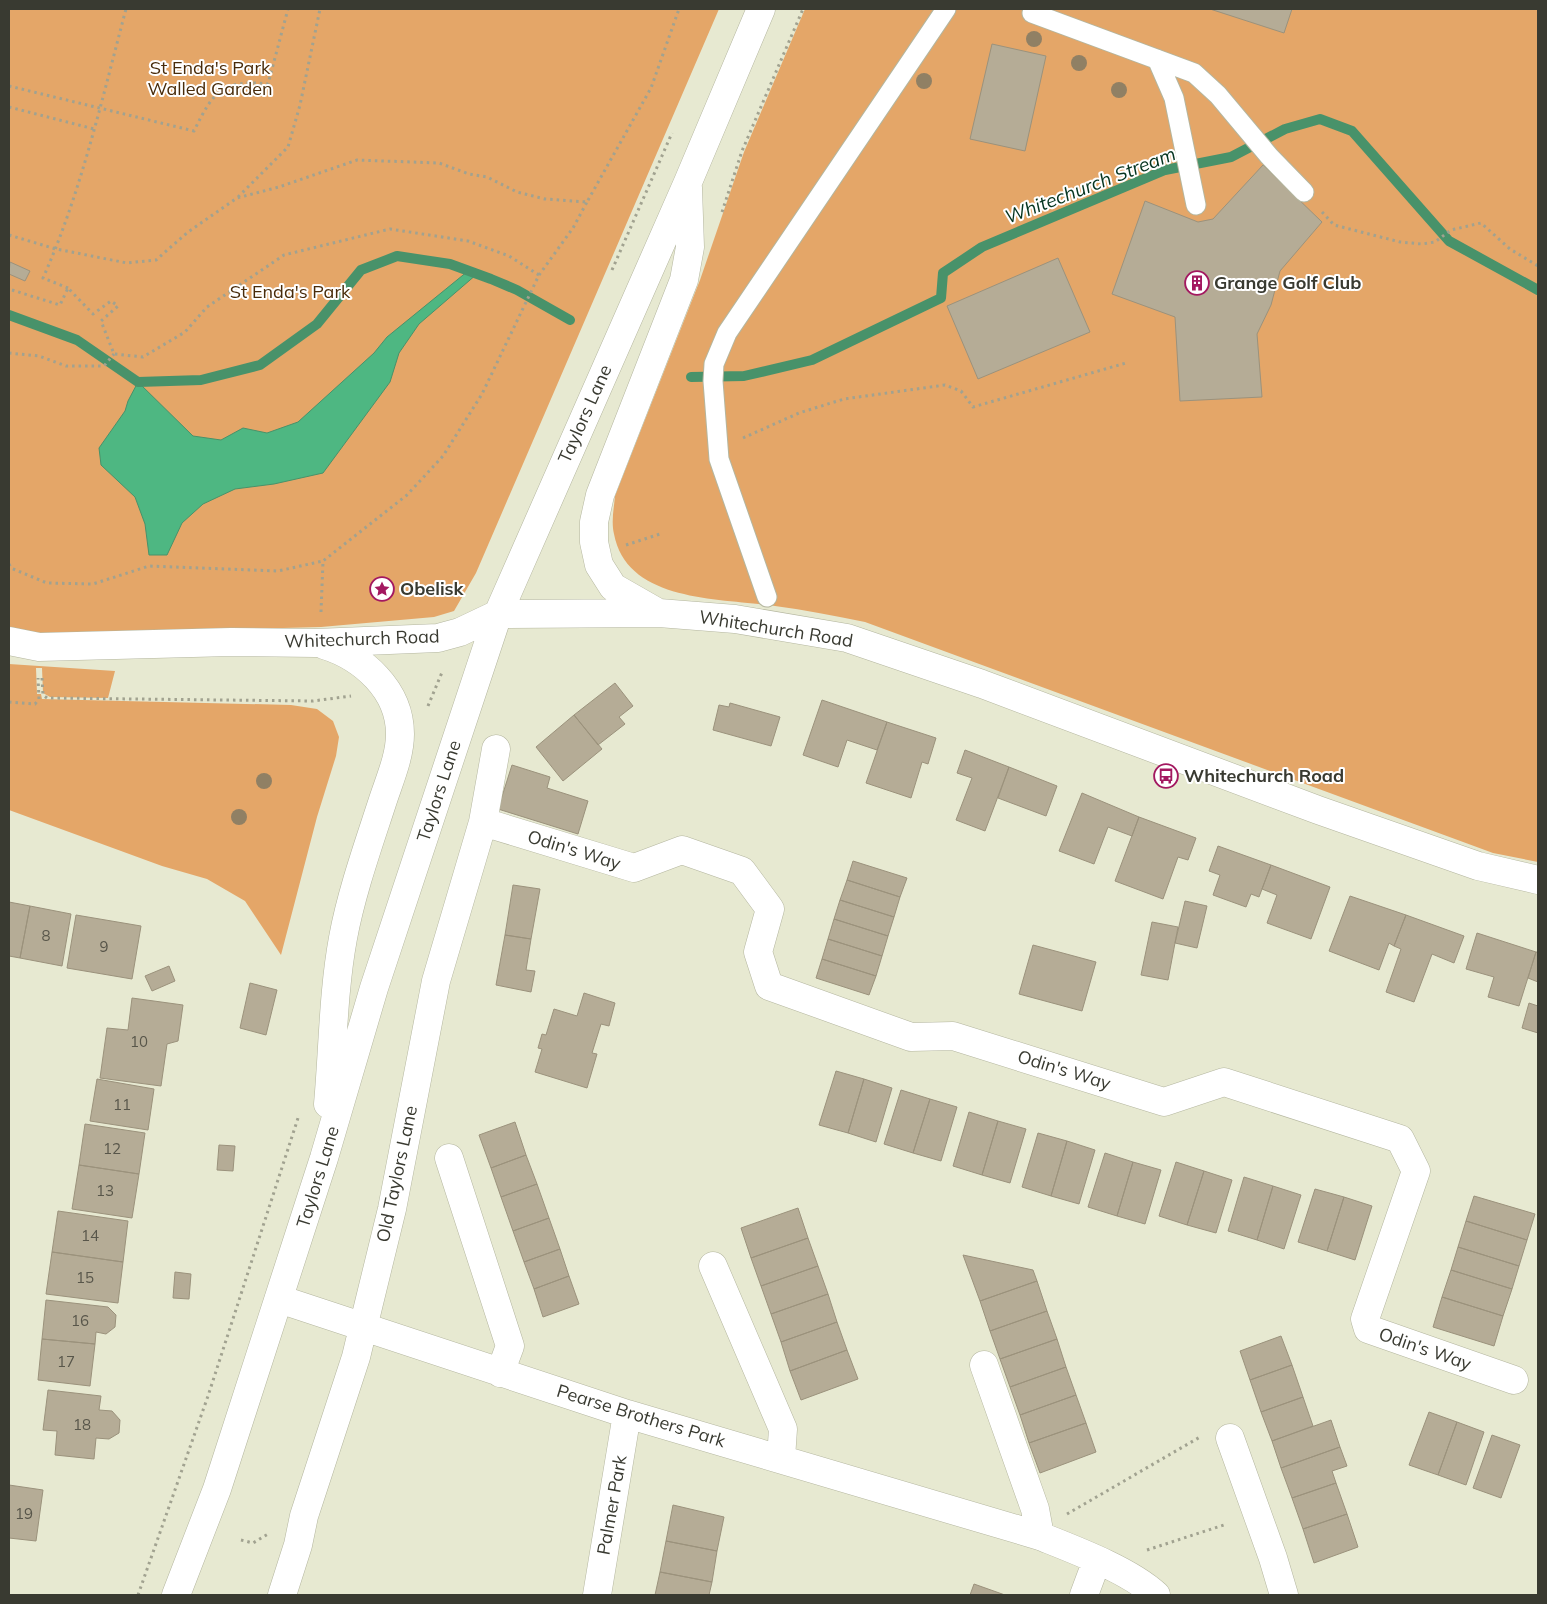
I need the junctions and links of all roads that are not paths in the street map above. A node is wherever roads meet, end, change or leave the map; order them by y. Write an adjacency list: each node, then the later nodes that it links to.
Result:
1 (760, 9): 5 (street, Taylors Lane)
2 (946, 9): 8 (lane)
3 (1028, 10): 4 (lane)
4 (1157, 60): 6 (lane); 7 (lane)
5 (688, 182): 9 (street); 10 (street, Taylors Lane)
6 (1304, 192)
7 (1195, 197)
8 (767, 597)
9 (659, 613): 10 (street, Whitechurch Road); 15 (street, Whitechurch Road)
10 (498, 614): 11 (street, Whitechurch Road); 16 (street, Taylors Lane)
11 (318, 630): 12 (street, Whitechurch Road); 16 (street)
12 (9, 641)
13 (496, 749): 14 (street, Old Taylors Lane)
14 (483, 822): 20 (street, Old Taylors Lane); 23 (street, Odin's Way)
15 (1538, 880)
16 (324, 1158): 19 (street, Taylors Lane)
17 (449, 1158): 22 (street)
18 (713, 1266): 26 (street)
19 (279, 1299): 20 (street, Pearse Brothers Park); 29 (street, Taylors Lane)
20 (362, 1328): 22 (street, Pearse Brothers Park); 30 (street, Old Taylors Lane)
21 (984, 1365): 27 (street)
22 (500, 1373): 24 (street, Pearse Brothers Park)
23 (1514, 1380)
24 (627, 1414): 26 (street, Pearse Brothers Park); 31 (street, Palmer Park)
25 (1219, 1436): 34 (street)
26 (781, 1458): 27 (street, Pearse Brothers Park)
27 (1040, 1536): 28 (street, Pearse Brothers Park)
28 (1098, 1560): 32 (street); 33 (street, Pearse Brothers Park)
29 (176, 1595)
30 (282, 1595)
31 (597, 1595)
32 (1084, 1595)
33 (1156, 1595)
34 (1284, 1595)

